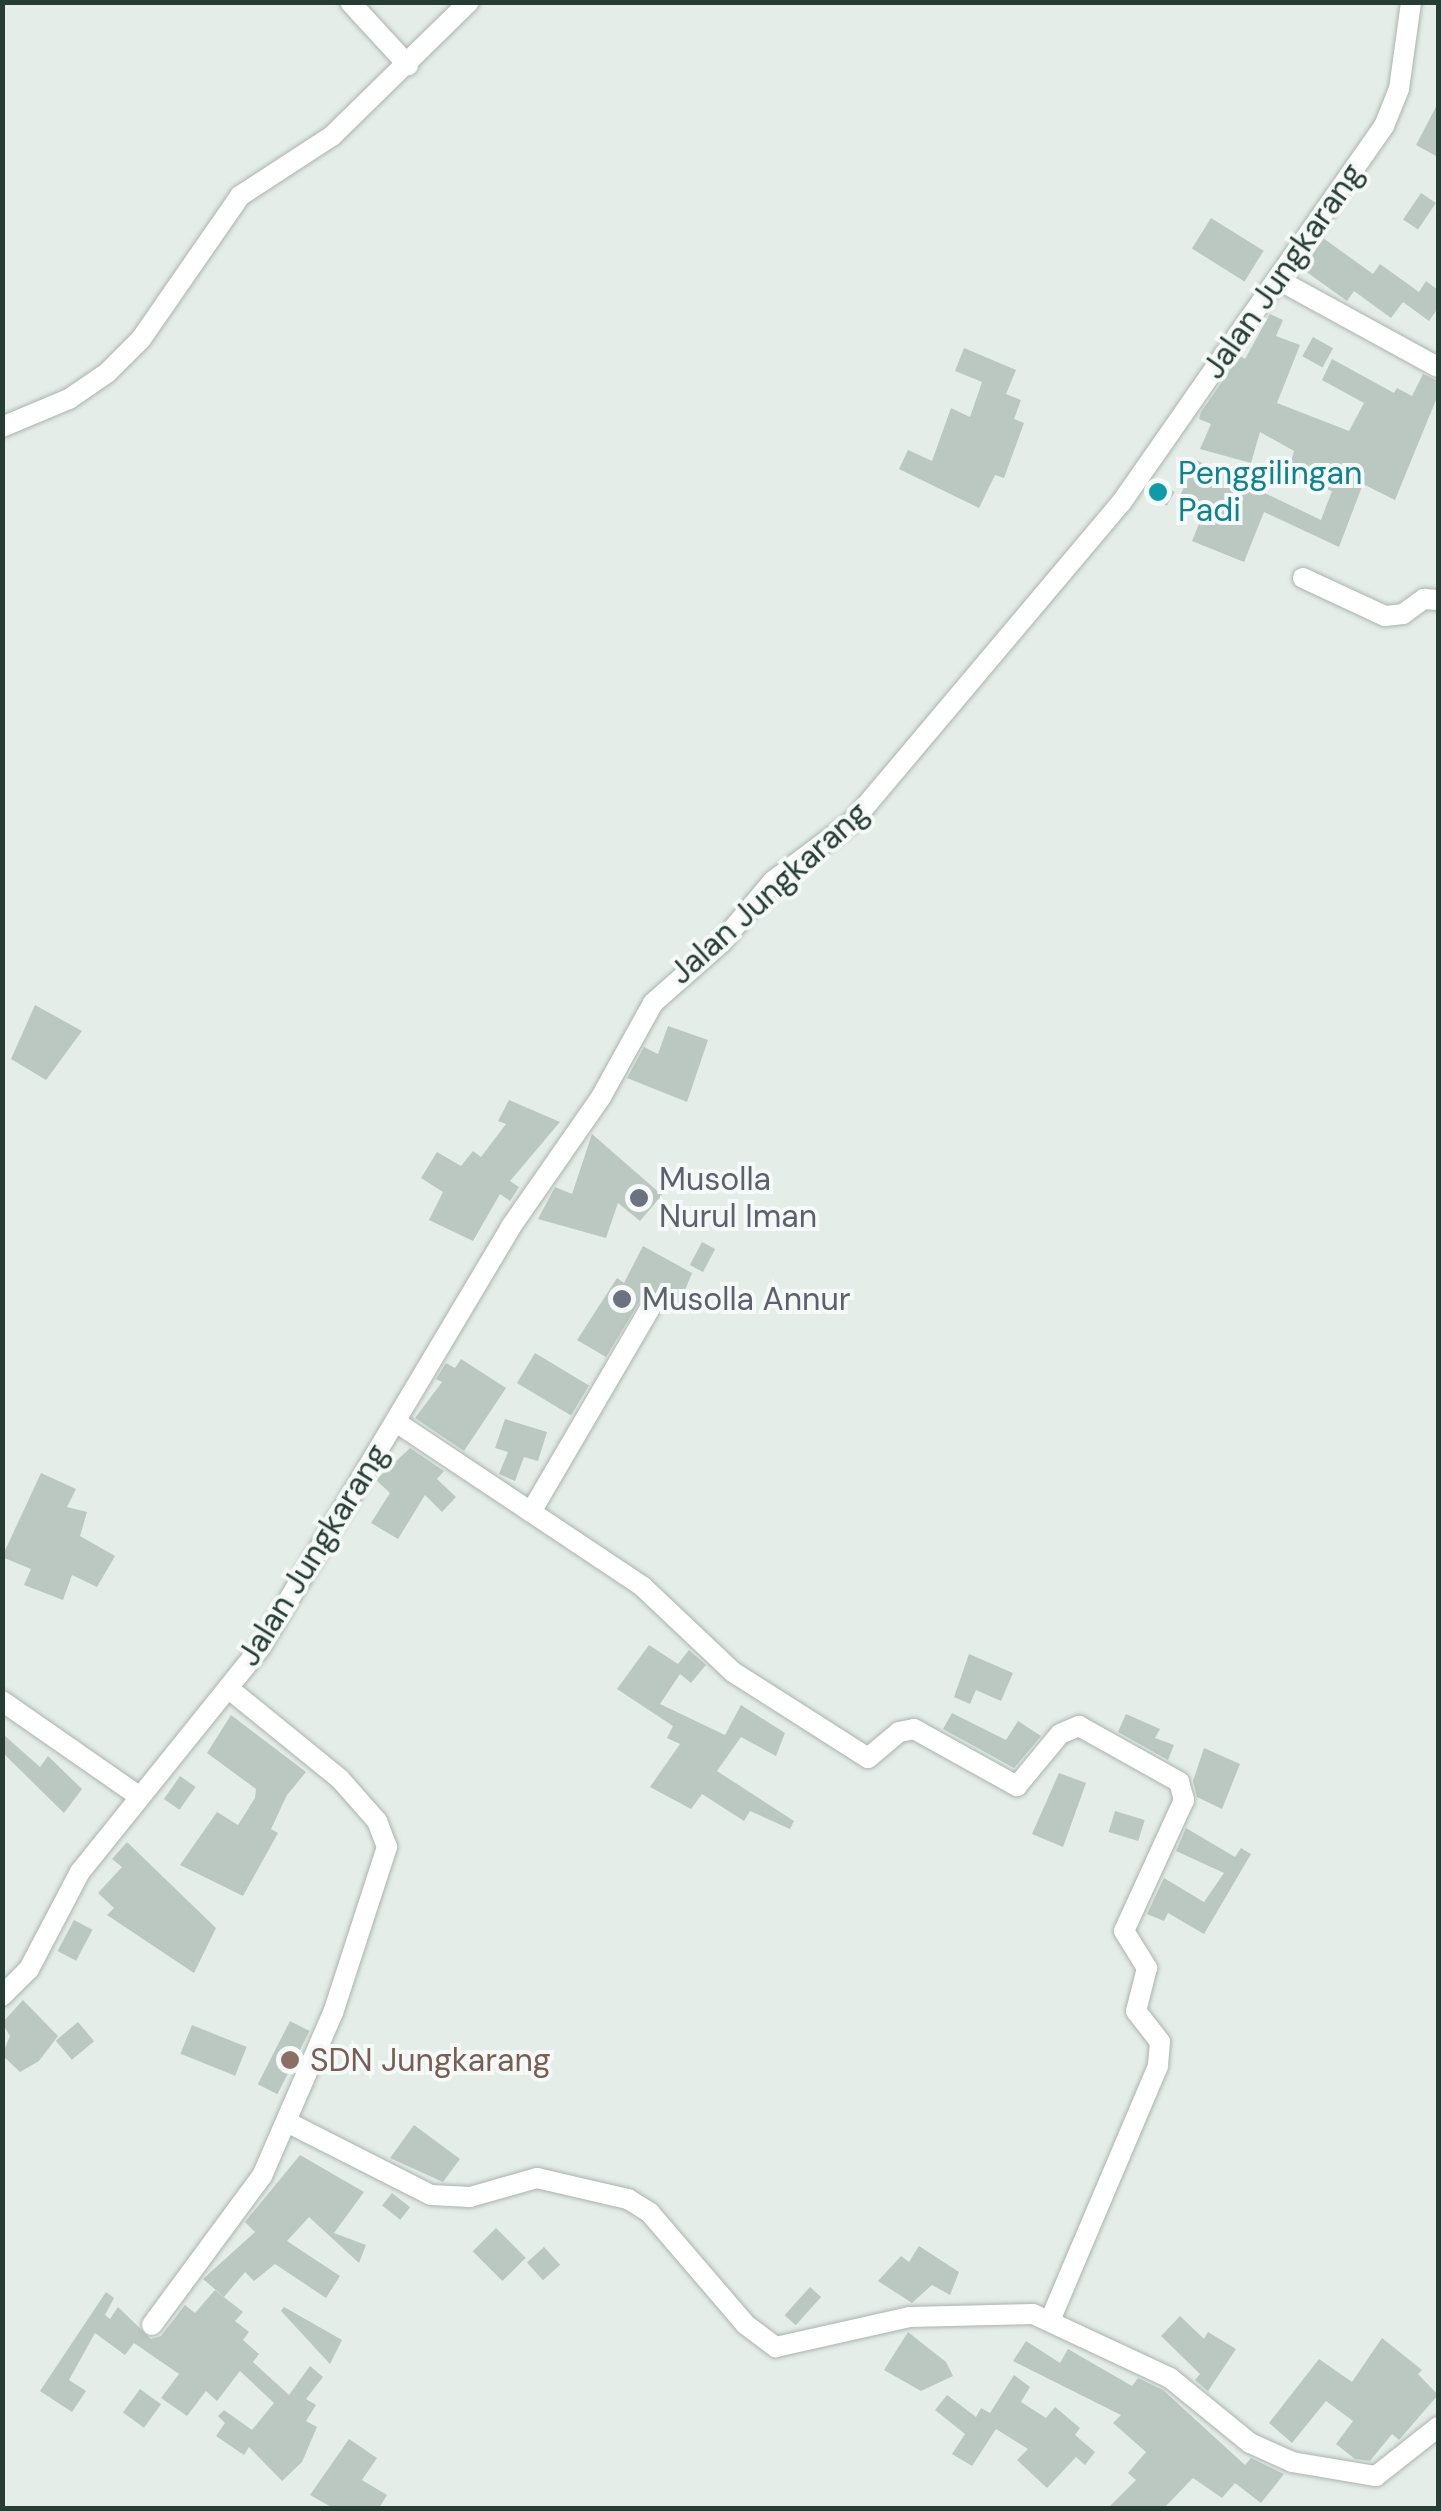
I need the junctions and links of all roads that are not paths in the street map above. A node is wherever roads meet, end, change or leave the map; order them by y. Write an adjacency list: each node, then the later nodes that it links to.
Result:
1 (350, 2): 4 (street)
2 (469, 2): 4 (street)
3 (1411, 2): 5 (street, Jalan Jungkarang)
4 (408, 66): 7 (street)
5 (1277, 278): 6 (street); 11 (street, Jalan Jungkarang)
6 (1438, 366)
7 (2, 426)
8 (1303, 578): 9 (street)
9 (1438, 600)
10 (652, 1305): 12 (street)
11 (396, 1422): 12 (street); 13 (street, Jalan Jungkarang)
12 (531, 1512): 18 (street)
13 (228, 1688): 15 (street, Jalan Jungkarang); 17 (street)
14 (2, 1701): 15 (street)
15 (140, 1797): 16 (street, Jalan Jungkarang)
16 (2, 1996)
17 (288, 2122): 18 (street); 19 (street)
18 (1050, 2320): 20 (street)
19 (152, 2324)
20 (1438, 2428)

